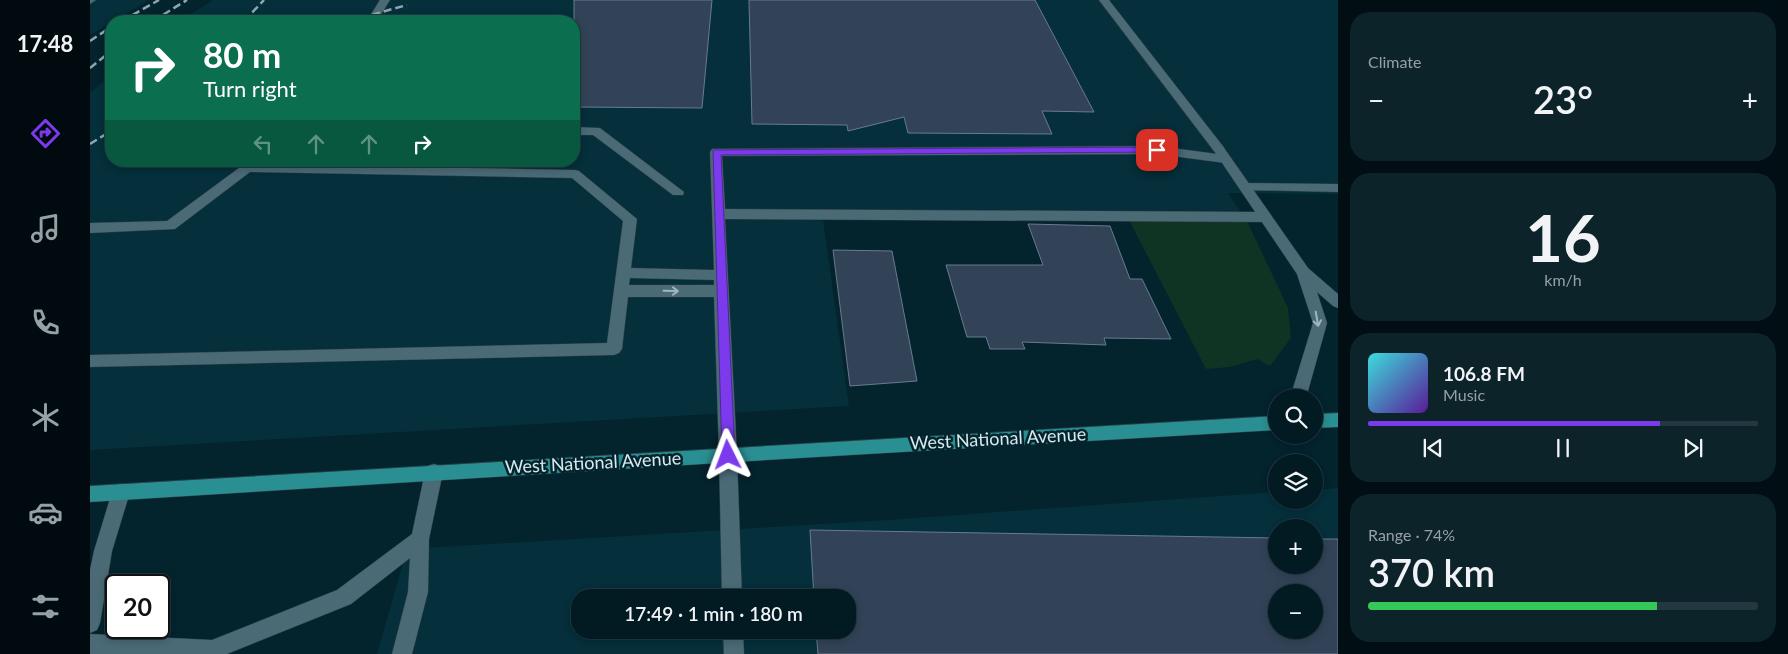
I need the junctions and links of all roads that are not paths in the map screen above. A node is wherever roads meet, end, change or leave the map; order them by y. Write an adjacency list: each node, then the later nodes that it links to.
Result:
1 (385, 0): 3 (street)
2 (1104, 0): 5 (street)
3 (376, 15)
4 (580, 131): 8 (street)
5 (1222, 154): 6 (street); 9 (street)
6 (1245, 187): 7 (street); 10 (street)
7 (1338, 188)
8 (678, 192)
9 (718, 214): 10 (street); 14 (street)
10 (1265, 217): 12 (street)
11 (90, 228): 13 (street)
12 (1303, 272): 17 (street); 19 (street, one-way to 19)
13 (624, 273): 14 (street); 15 (street)
14 (721, 275): 16 (street)
15 (622, 290): 16 (street, one-way to 16); 18 (street)
16 (721, 291): 23 (street)
17 (1338, 302)
18 (90, 361)
19 (1301, 389)
20 (1338, 420): 21 (main road)
21 (1323, 421)
22 (1268, 424): 23 (main road, West National Avenue)
23 (728, 455): 24 (main road, West National Avenue); 28 (street)
24 (434, 472): 25 (main road, West National Avenue); 27 (street)
25 (121, 492): 26 (main road, West National Avenue); 29 (street)
26 (90, 494)
27 (420, 539): 31 (street); 32 (street)
28 (732, 589)
29 (90, 623)
30 (733, 639): 33 (street)
31 (90, 644)
32 (402, 654)
33 (734, 654)

